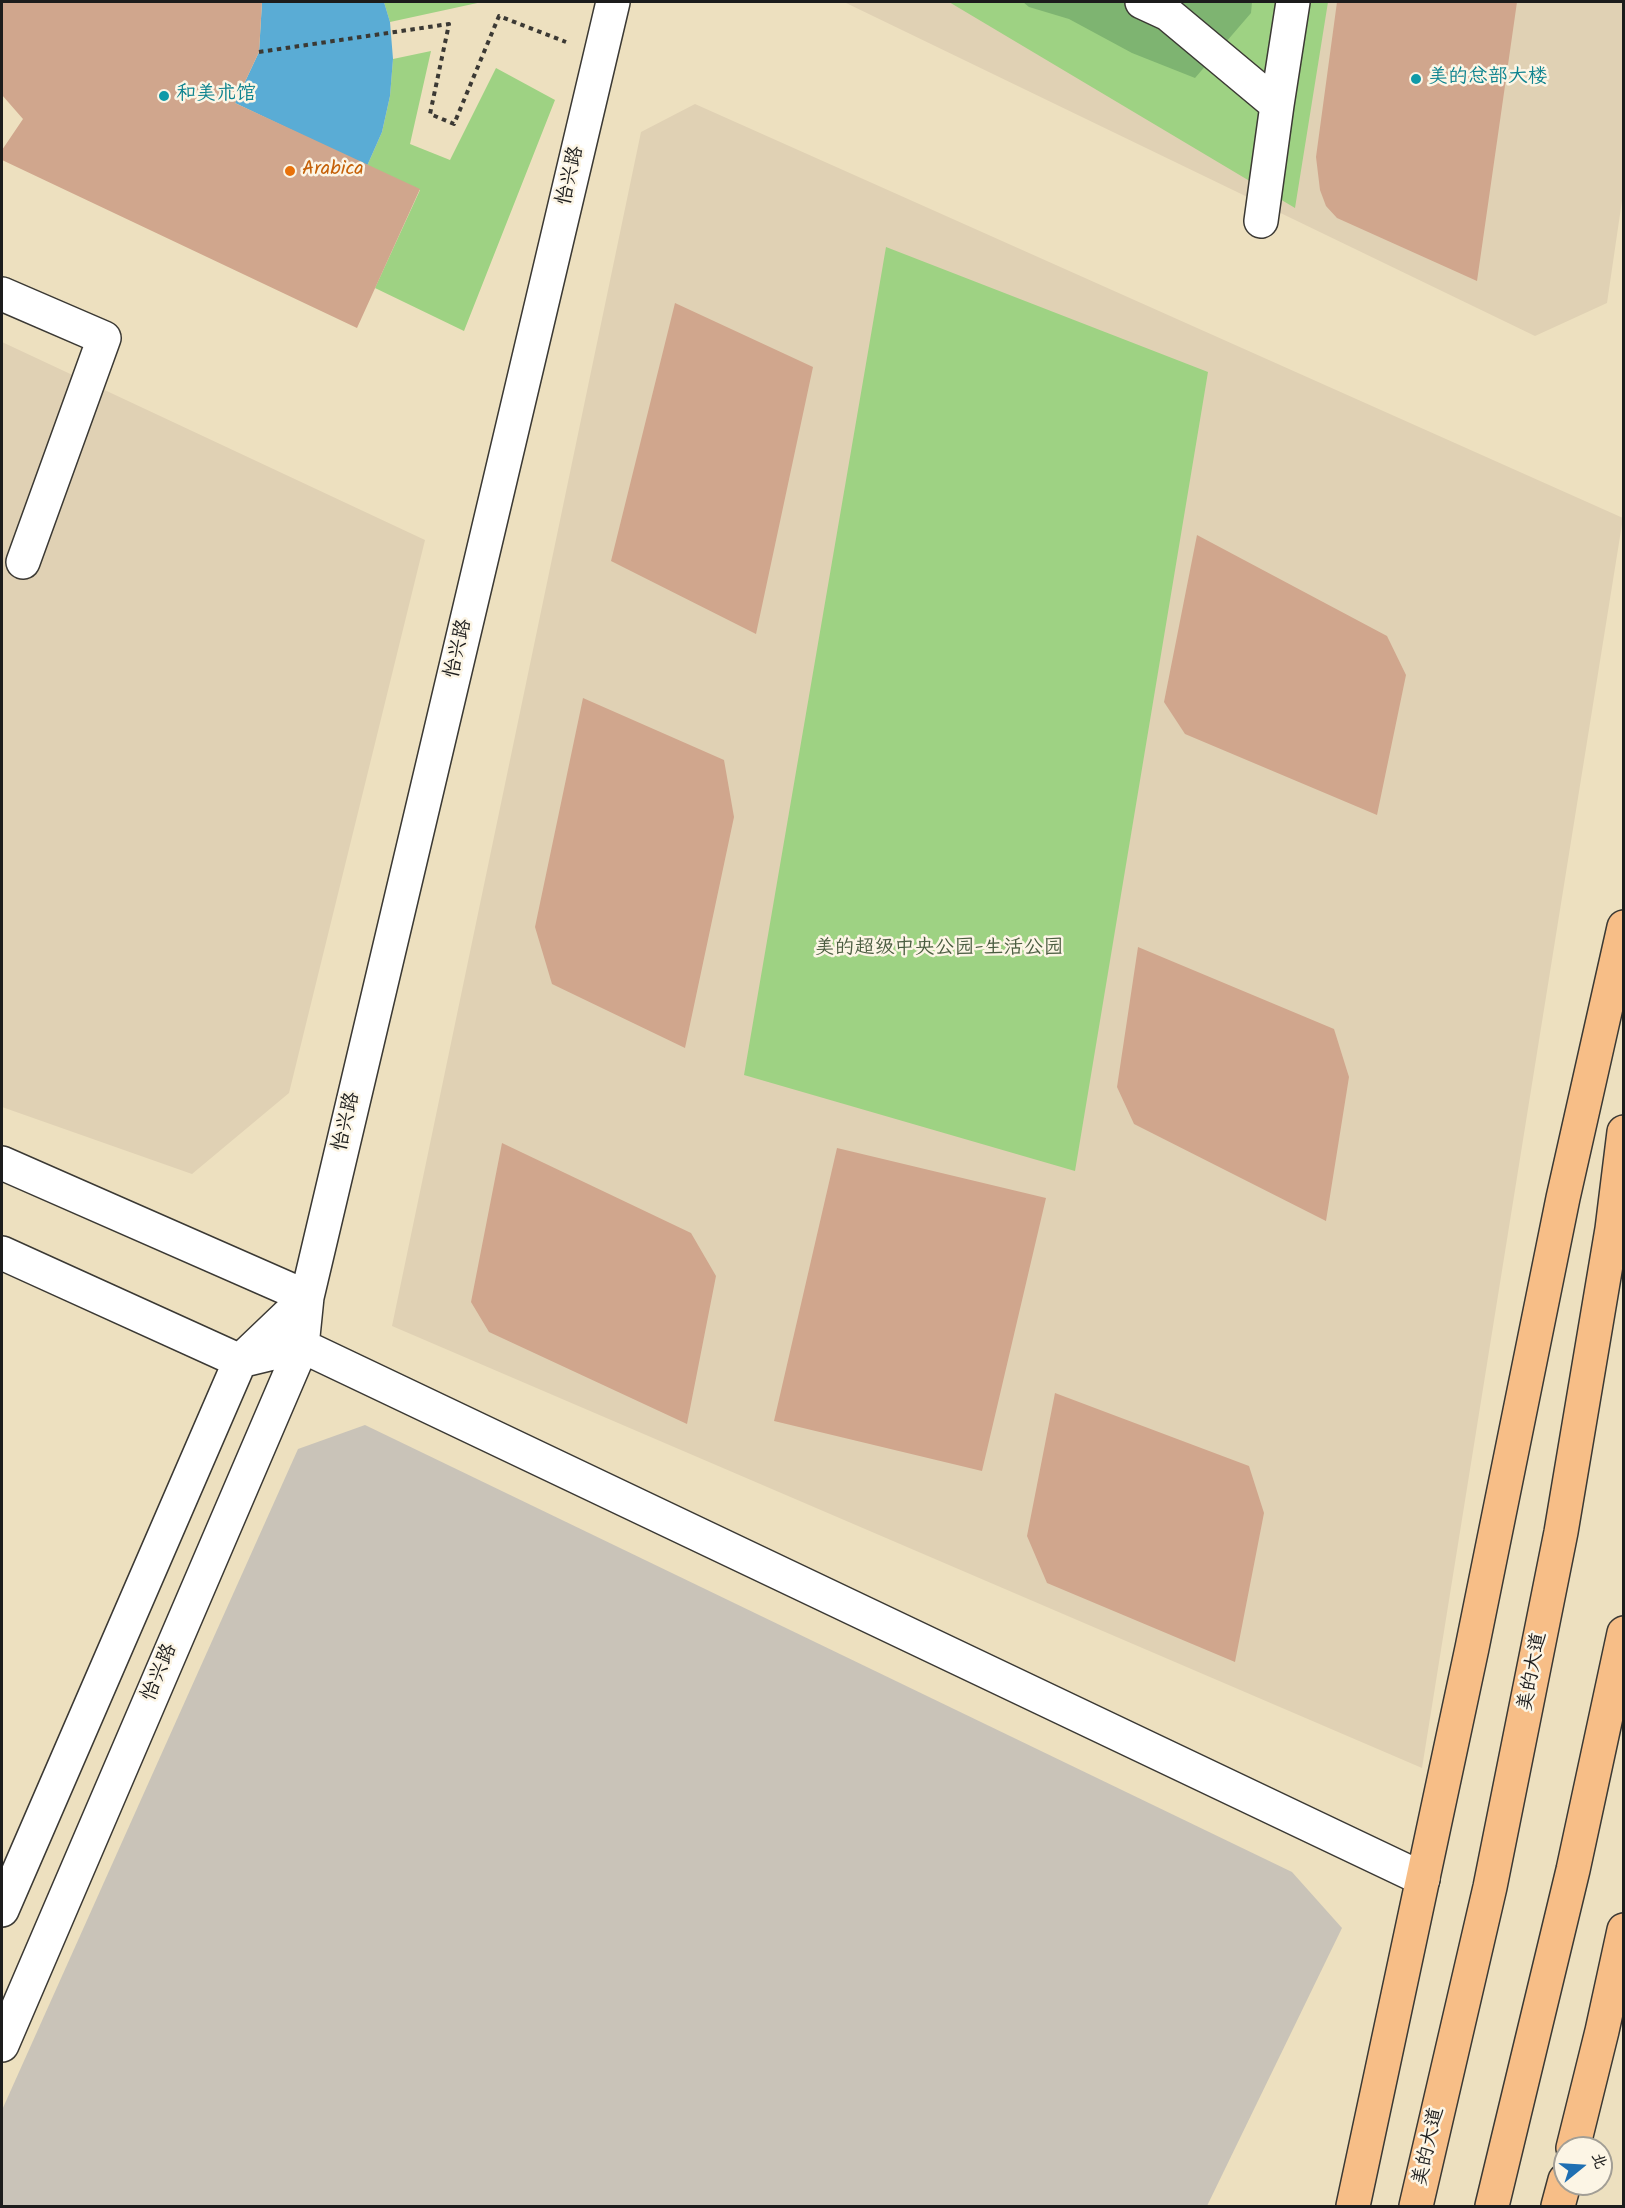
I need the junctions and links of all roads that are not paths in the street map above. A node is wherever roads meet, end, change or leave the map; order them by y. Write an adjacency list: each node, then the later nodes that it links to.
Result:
1 (614, 2): 12 (street, 怡兴路)
2 (1142, 2): 4 (street)
3 (1293, 2): 4 (street)
4 (1277, 105): 5 (street)
5 (1261, 221)
6 (2, 294): 7 (street)
7 (22, 562)
8 (1623, 927): 16 (main road)
9 (1623, 1132): 22 (main road, 美的大道)
10 (2, 1163): 12 (street)
11 (2, 1253): 14 (street)
12 (307, 1297): 13 (street, 怡兴路); 14 (street)
13 (302, 1346): 14 (street); 16 (street); 19 (street, 怡兴路)
14 (240, 1361): 17 (street)
15 (1623, 1633): 23 (main road)
16 (1423, 1879): 21 (main road)
17 (2, 1910)
18 (1623, 1930): 20 (main road)
19 (2, 2044)
20 (1576, 2136)
21 (1353, 2206)
22 (1416, 2206)
23 (1492, 2206)

